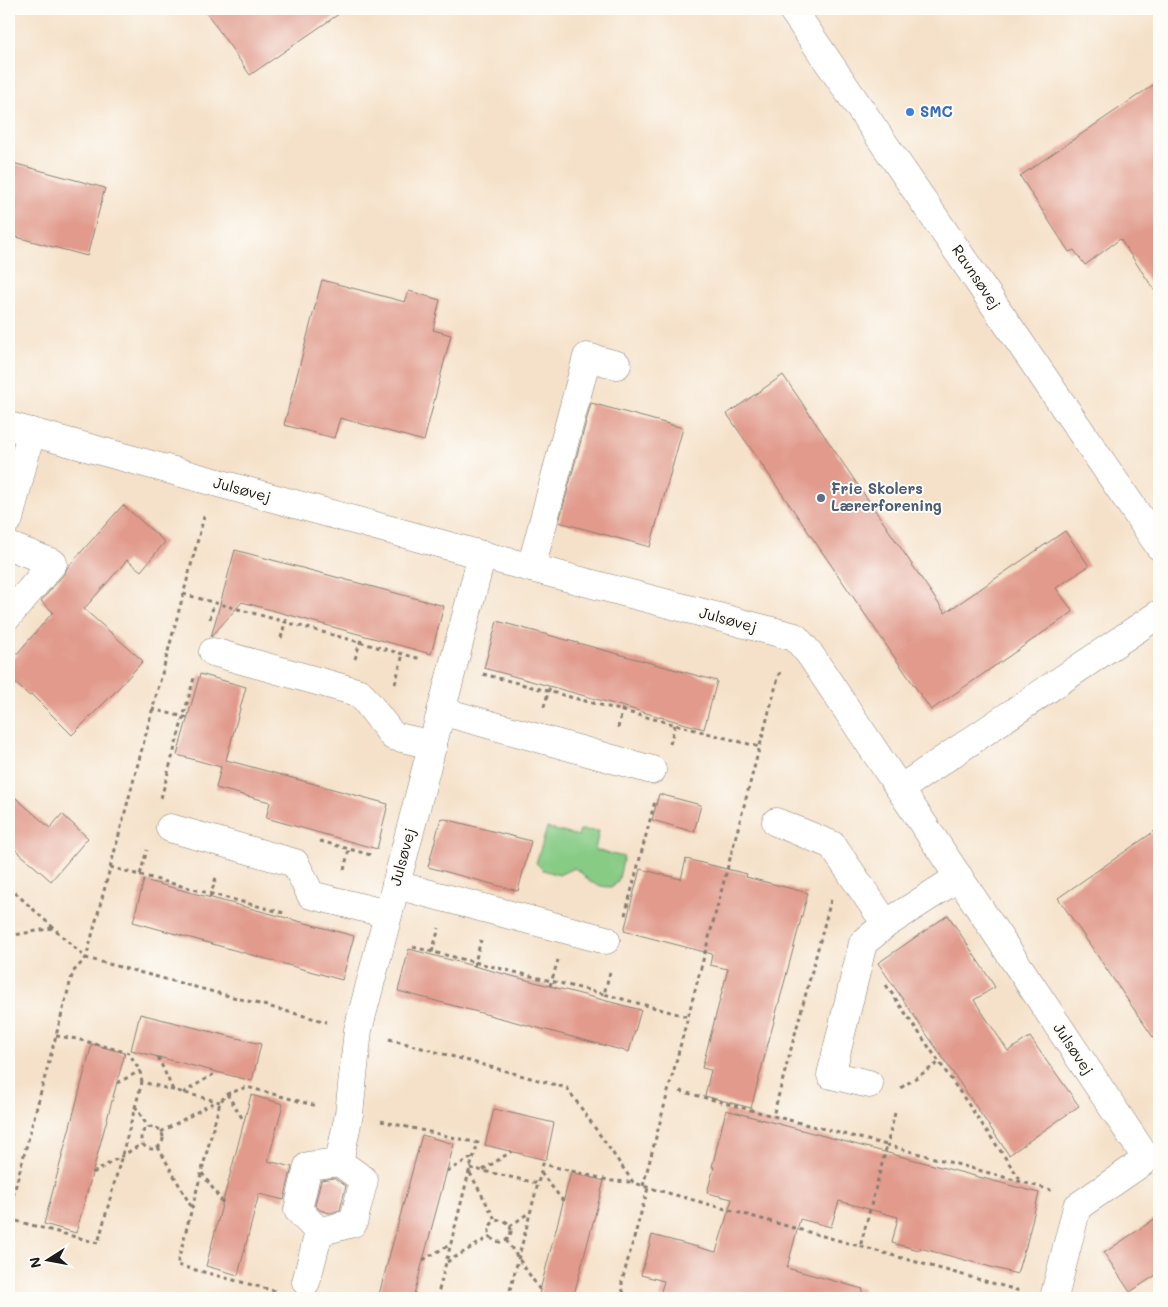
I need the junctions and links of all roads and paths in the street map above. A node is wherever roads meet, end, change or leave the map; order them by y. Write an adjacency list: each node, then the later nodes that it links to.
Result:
1 (792, 9): 7 (street, Ravnsøvej)
2 (617, 365): 9 (street)
3 (20, 429): 4 (street, Julsøvej); 5 (street, Julsøvej)
4 (213, 481): 8 (street, Julsøvej); 22 (path)
5 (9, 518)
6 (9, 546): 12 (street)
7 (1159, 546)
8 (482, 555): 9 (street, Julsøvej); 24 (street, Julsøvej)
9 (531, 568): 17 (street, Julsøvej)
10 (214, 603): 14 (path)
11 (1159, 614): 32 (street)
12 (9, 615)
13 (287, 615): 16 (path)
14 (209, 622)
15 (362, 636): 18 (path)
16 (280, 642)
17 (809, 653): 32 (street, Julsøvej); 55 (path)
18 (355, 659)
19 (204, 661): 25 (path); 30 (street)
20 (550, 686): 23 (path)
21 (623, 707): 28 (path)
22 (152, 709): 25 (path); 37 (path)
23 (543, 710)
24 (441, 711): 30 (street, Julsøvej); 31 (street)
25 (183, 716): 26 (path); 33 (path)
26 (188, 718)
27 (675, 725): 29 (path)
28 (618, 730)
29 (670, 744)
30 (433, 745): 40 (street, Julsøvej)
31 (655, 781): 44 (path)
32 (900, 789): 39 (street, Julsøvej)
33 (160, 800)
34 (776, 822): 45 (street)
35 (170, 828): 43 (street)
36 (148, 847): 37 (path)
37 (110, 867): 51 (path)
38 (217, 873): 42 (path)
39 (959, 877): 45 (street); 95 (street, Julsøvej)
40 (396, 885): 43 (street, Julsøvej); 50 (street)
41 (9, 887): 46 (path)
42 (210, 898)
43 (388, 914): 56 (street, Julsøvej)
44 (624, 917)
45 (886, 924): 49 (street)
46 (53, 928): 47 (path); 51 (path)
47 (9, 936)
48 (480, 944): 53 (path)
49 (863, 944): 59 (path); 64 (street)
50 (609, 953): 55 (path)
51 (86, 958): 56 (path); 57 (path)
52 (557, 965): 54 (path)
53 (474, 966)
54 (550, 986)
55 (688, 1017): 91 (path)
56 (358, 1030): 81 (street, Julsøvej); 88 (path)
57 (56, 1036): 60 (path); 97 (path)
58 (158, 1057): 65 (path)
59 (940, 1062): 67 (path); 89 (path)
60 (140, 1071): 62 (path); 63 (path)
61 (217, 1072): 68 (path)
62 (142, 1082): 65 (path); 70 (path)
63 (117, 1083)
64 (869, 1084)
65 (173, 1090): 68 (path)
66 (680, 1091): 72 (path)
67 (901, 1091)
68 (183, 1093): 75 (path)
69 (227, 1094): 73 (path)
70 (135, 1106): 74 (path); 79 (path)
71 (895, 1113): 89 (path)
72 (773, 1116)
73 (244, 1121)
74 (148, 1127): 75 (path); 76 (path)
75 (161, 1132): 77 (path)
76 (142, 1144): 77 (path); 79 (path)
77 (158, 1147): 96 (path)
78 (512, 1151): 82 (path)
79 (121, 1156): 86 (path); 99 (path)
80 (473, 1157): 83 (path)
81 (339, 1162): 102 (street); 102 (street)
82 (482, 1170): 85 (path); 90 (path)
83 (447, 1171)
84 (202, 1172): 94 (path)
85 (470, 1172): 100 (path); 105 (path)
86 (93, 1173)
87 (541, 1173): 88 (path); 90 (path); 93 (path)
88 (632, 1182): 91 (path)
89 (1022, 1182): 95 (path)
90 (537, 1183): 98 (path)
91 (643, 1186): 92 (path)
92 (648, 1188): 113 (path); 114 (path)
93 (564, 1202)
94 (223, 1203)
95 (1077, 1207): 115 (street)
96 (192, 1209)
97 (9, 1211)
98 (531, 1212): 101 (path); 107 (path)
99 (9, 1219)
100 (496, 1221): 101 (path); 103 (path)
101 (510, 1226): 104 (path)
102 (319, 1232): 109 (street)
103 (491, 1236): 104 (path); 108 (path)
104 (506, 1240): 107 (path)
105 (451, 1244): 106 (path); 108 (path)
106 (423, 1260)
107 (518, 1260): 110 (path); 112 (path)
108 (447, 1262): 111 (path)
109 (306, 1282)
110 (540, 1290)
111 (437, 1298)
112 (508, 1298)
113 (629, 1298)
114 (1015, 1298)
115 (1054, 1298)

